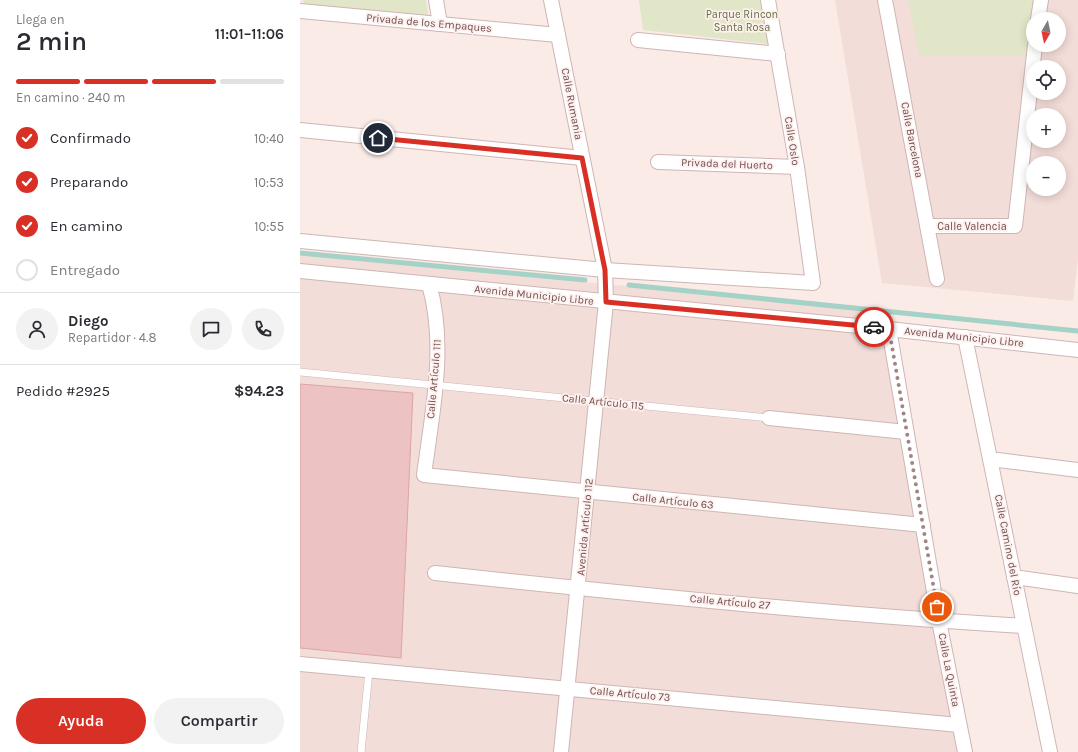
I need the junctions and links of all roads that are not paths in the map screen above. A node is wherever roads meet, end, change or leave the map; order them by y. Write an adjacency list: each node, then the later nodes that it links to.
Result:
1 (436, 0): 8 (street)
2 (551, 0): 9 (street, Calle Rumania)
3 (768, 0): 12 (street, Calle Oslo)
4 (885, 0): 17 (street, Calle Barcelona)
5 (1041, 0): 7 (street)
6 (300, 10): 8 (street, Privada de los Empaques)
7 (1039, 12)
8 (440, 24): 9 (street, Privada de los Empaques)
9 (558, 35): 14 (street, Calle Rumania)
10 (638, 40): 12 (street)
11 (1035, 52): 17 (street, Calle Valencia)
12 (778, 54): 16 (street, Calle Oslo)
13 (300, 130): 14 (street)
14 (582, 158): 19 (street, Calle Rumania)
15 (658, 162): 16 (street, Privada del Huerto)
16 (796, 167): 19 (street, Calle Oslo)
17 (928, 226): 21 (street, Calle Barcelona)
18 (300, 242): 19 (street)
19 (605, 270): 23 (street, Calle Rumania)
20 (300, 272): 22 (street, Avenida Municipio Libre)
21 (937, 279)
22 (429, 284): 23 (street, Avenida Municipio Libre); 28 (street, Calle Artículo 111)
23 (606, 302): 24 (street, Avenida Municipio Libre); 29 (street, Avenida Artículo 112)
24 (889, 329): 25 (street, Avenida Municipio Libre); 31 (street, Calle La Quinta)
25 (965, 337): 26 (street, Avenida Municipio Libre); 32 (street, Calle Camino del Río)
26 (1078, 350)
27 (300, 372): 28 (lane, Calle Artículo 115)
28 (435, 385): 29 (lane, Calle Artículo 115); 34 (street, Calle Artículo 111)
29 (597, 401): 30 (lane, Calle Artículo 115); 35 (street, Avenida Artículo 112)
30 (769, 418): 31 (street, Calle Artículo 115)
31 (906, 432): 36 (street, Calle La Quinta)
32 (990, 459): 33 (street); 38 (street, Calle Camino del Río)
33 (1078, 470)
34 (424, 475): 35 (street, Calle Artículo 63)
35 (588, 492): 36 (street, Calle Artículo 63); 40 (street, Avenida Artículo 112)
36 (923, 525): 41 (street, Calle La Quinta)
37 (435, 573): 40 (street, Calle Artículo 27)
38 (1014, 577): 39 (street); 42 (street, Calle Camino del Río)
39 (1078, 586)
40 (579, 589): 41 (street, Calle Artículo 27); 45 (street, Avenida Artículo 112)
41 (939, 621): 42 (street, Calle Artículo 27); 46 (street, Calle La Quinta)
42 (1024, 626): 50 (street, Calle Camino del Río)
43 (300, 664): 44 (street, Calle Artículo 73)
44 (369, 671): 45 (street, Calle Artículo 73); 47 (lane)
45 (568, 689): 46 (street, Calle Artículo 73); 48 (street, Avenida Artículo 112)
46 (959, 725): 49 (street, Calle La Quinta)
47 (361, 752)
48 (561, 752)
49 (965, 752)
50 (1050, 752)

